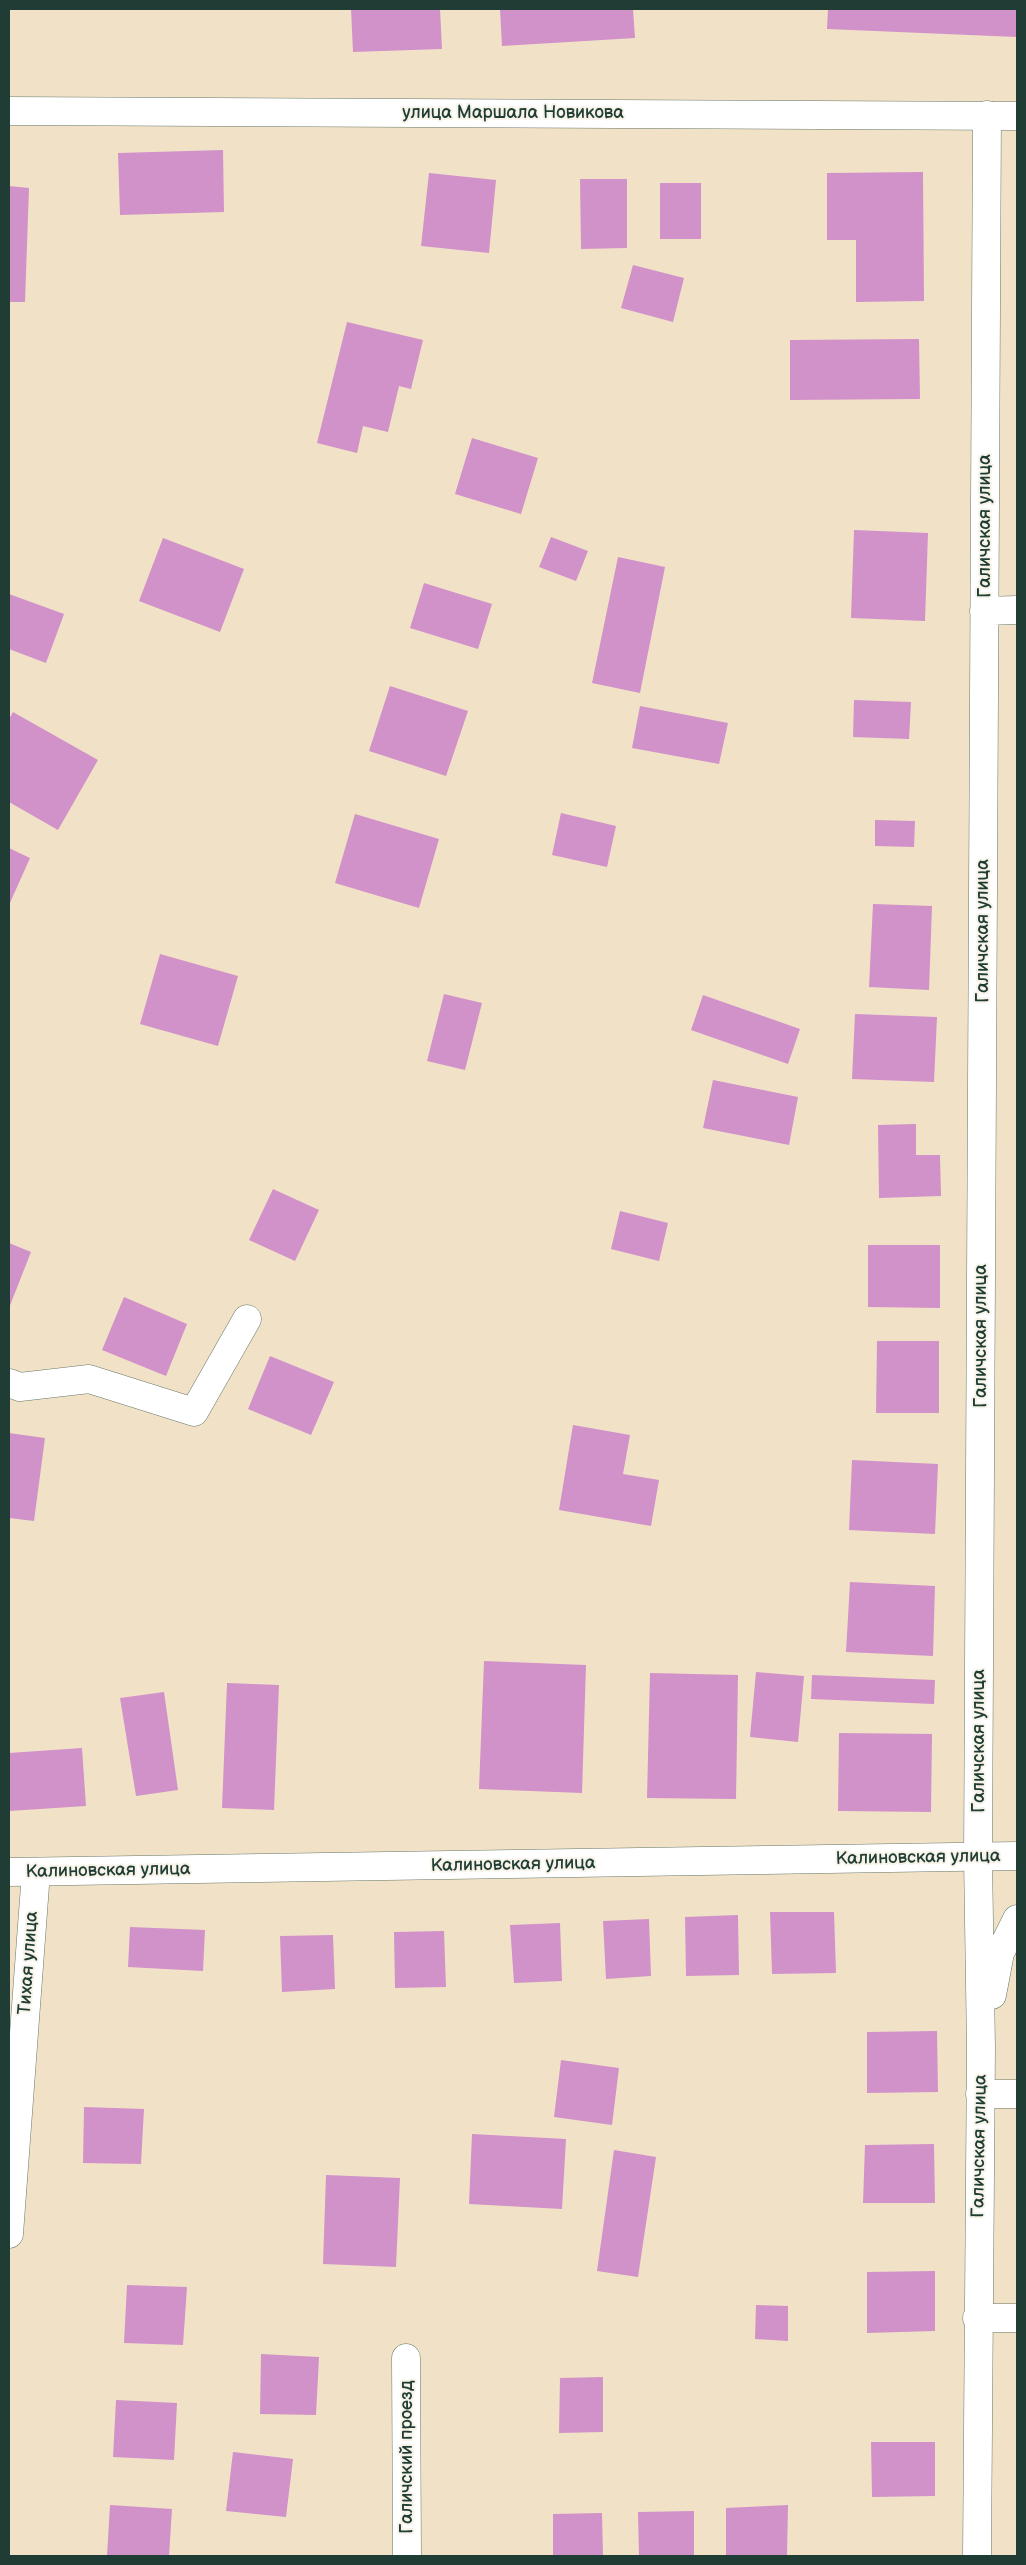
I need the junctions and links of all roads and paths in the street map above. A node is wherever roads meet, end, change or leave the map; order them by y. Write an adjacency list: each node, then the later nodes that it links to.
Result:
1 (9, 112): 2 (street, улица Маршала Новикова)
2 (987, 115): 3 (street, улица Маршала Новикова); 5 (street, Галичская улица)
3 (1017, 116)
4 (1017, 610): 5 (street)
5 (984, 611): 9 (street, Галичская улица)
6 (247, 1319): 7 (street)
7 (9, 1383)
8 (1017, 1856): 9 (street, Калиновская улица)
9 (978, 1858): 11 (street, Калиновская улица); 13 (street, Галичская улица)
10 (9, 1872): 11 (street, Калиновская улица)
11 (36, 1872): 16 (street, Тихая улица)
12 (1017, 1918): 13 (street)
13 (981, 2048): 14 (street, Галичская улица)
14 (980, 2094): 15 (street); 17 (street, Галичская улица)
15 (1017, 2094)
16 (9, 2234)
17 (977, 2318): 18 (street); 21 (street, Галичская улица)
18 (1017, 2318)
19 (406, 2358): 20 (street, Галичский проезд)
20 (407, 2556)
21 (976, 2556)

